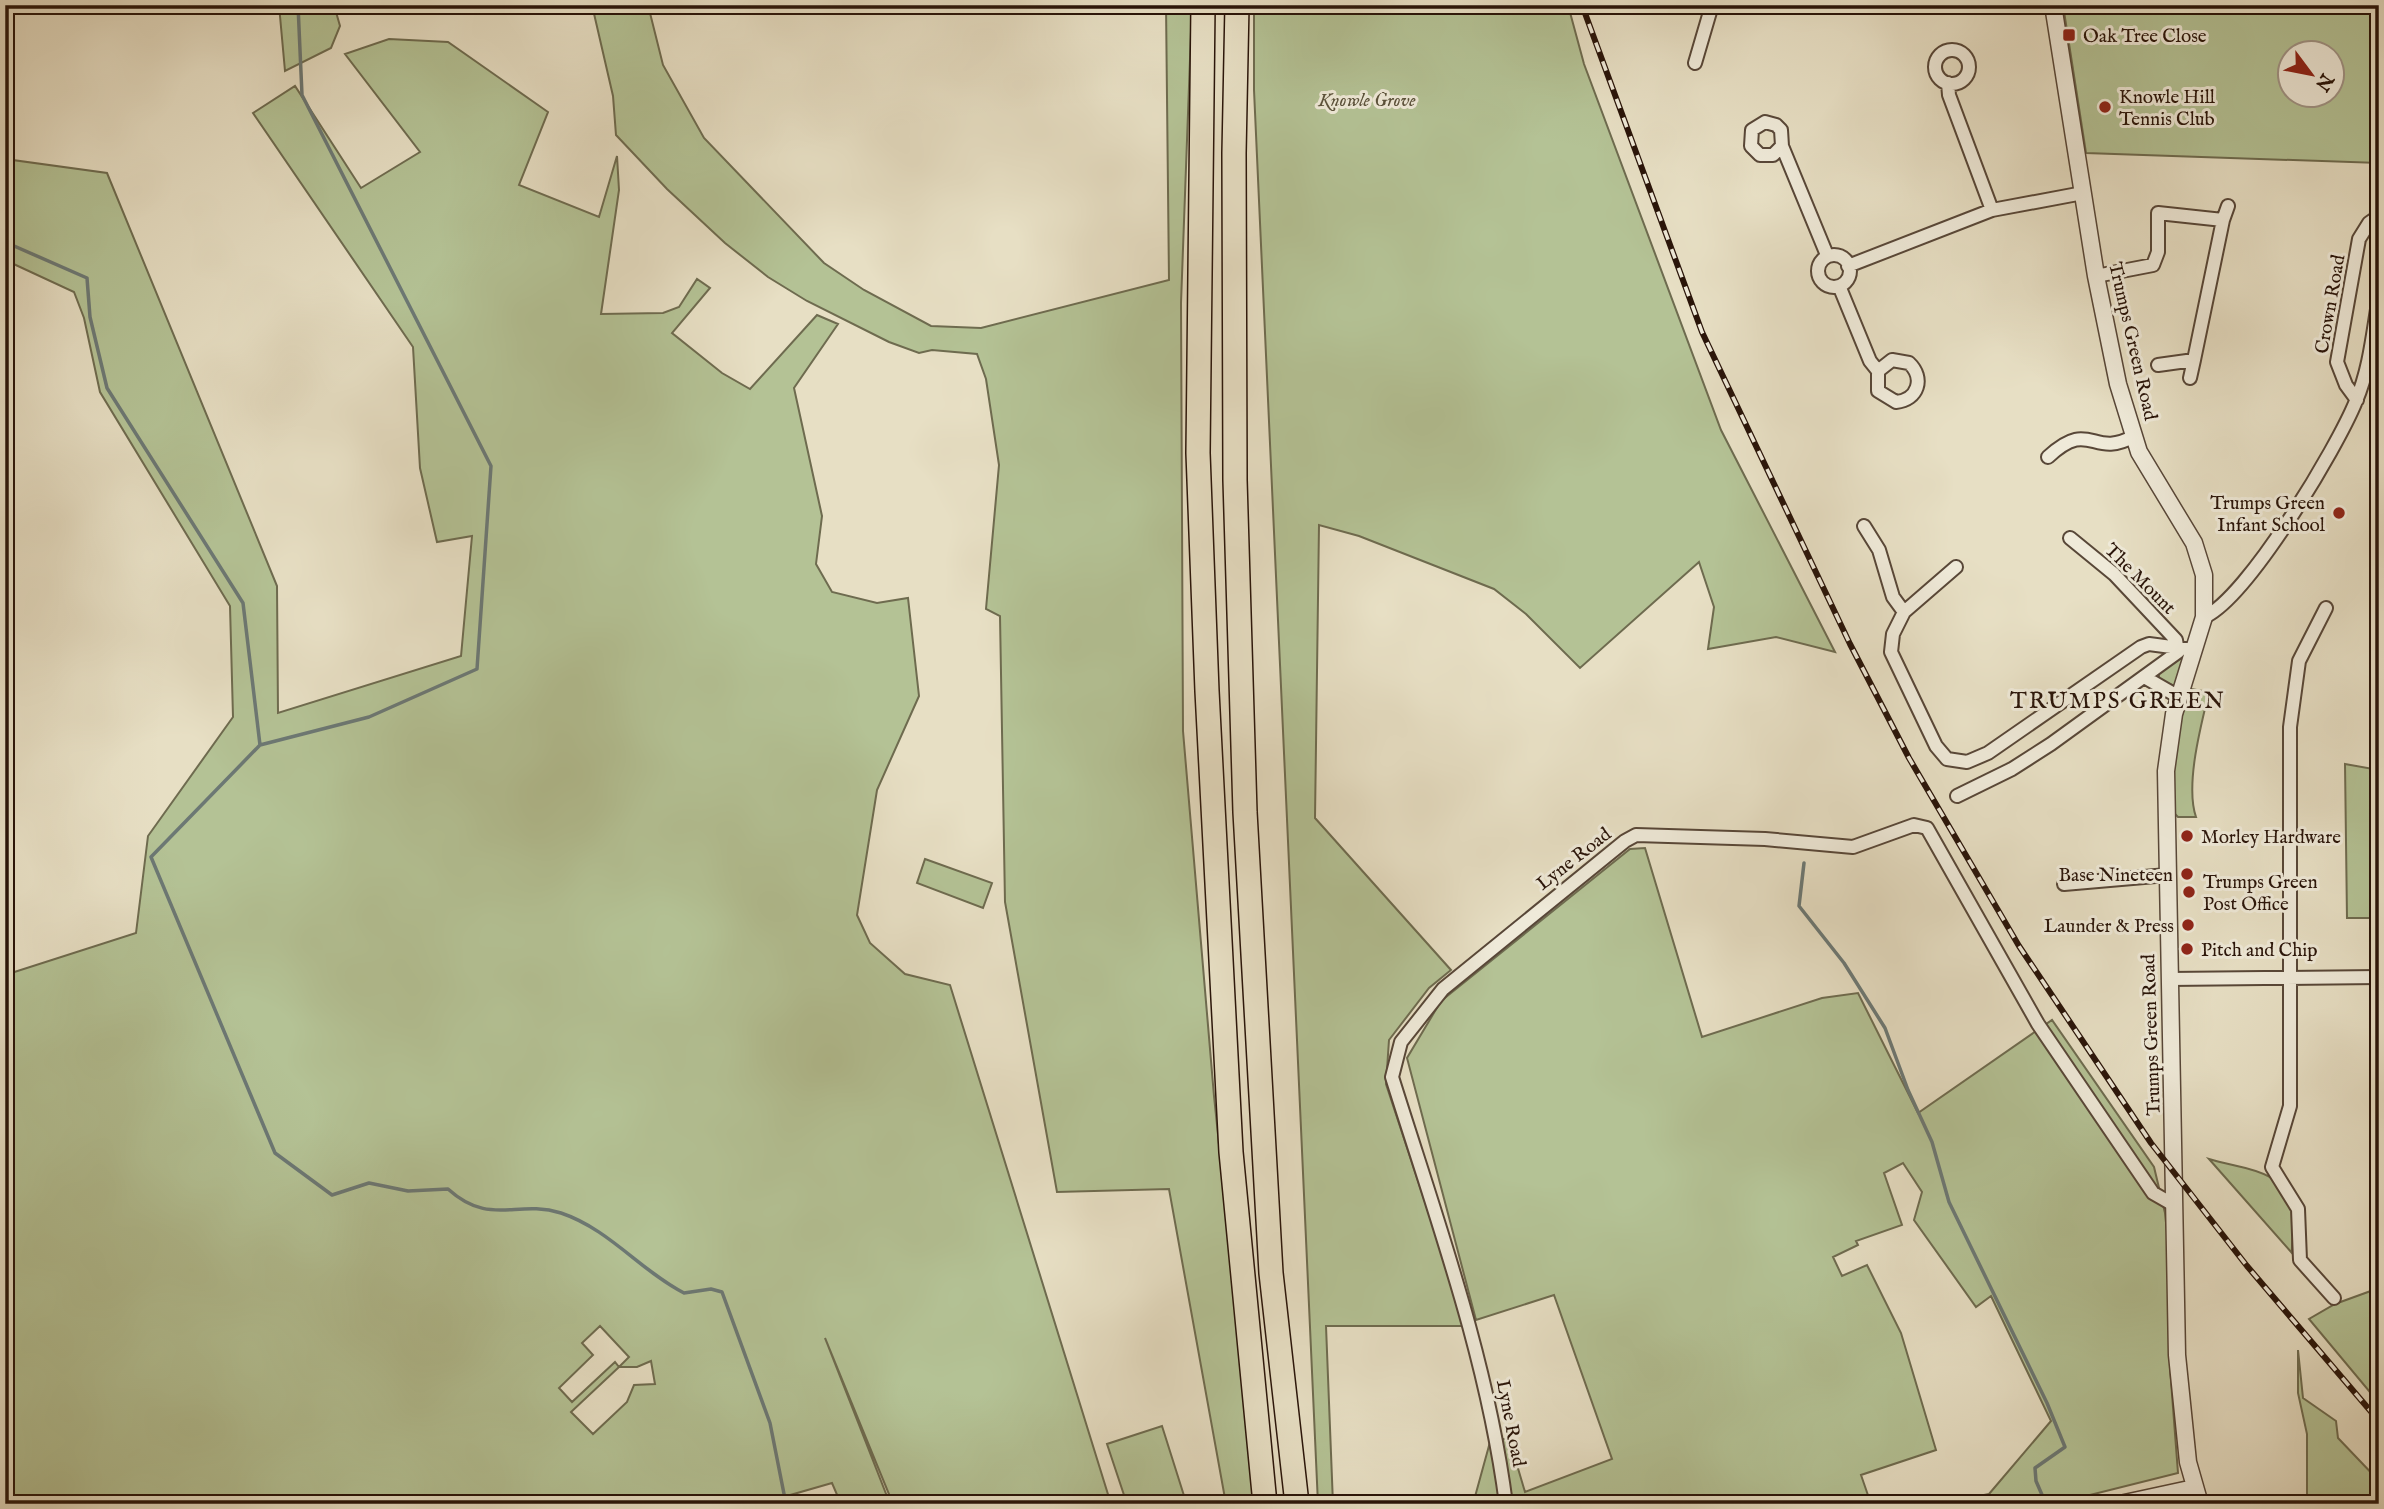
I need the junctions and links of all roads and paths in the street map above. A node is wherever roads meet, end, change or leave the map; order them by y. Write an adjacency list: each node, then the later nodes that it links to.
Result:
1 (1203, 5): 43 (highway)
2 (1237, 5): 44 (highway)
3 (1712, 5): 5 (street)
4 (2053, 5): 8 (street, Trumps Green Road)
5 (1695, 62)
6 (1948, 83): 10 (street)
7 (1782, 146): 13 (street)
8 (2083, 193): 10 (street); 15 (street, Trumps Green Road)
9 (2228, 206): 12 (street)
10 (1992, 210): 14 (street)
11 (2379, 216): 22 (street, Crown Road)
12 (2224, 220): 15 (street); 18 (street)
13 (1827, 255): 14 (street); 16 (street)
14 (1848, 266): 16 (street)
15 (2096, 276): 23 (street, Trumps Green Road)
16 (1840, 288): 20 (street)
17 (2379, 297): 22 (street)
18 (2194, 360): 19 (street); 21 (street)
19 (2158, 365)
20 (1878, 371)
21 (2190, 377)
22 (2357, 400): 30 (street)
23 (2134, 436): 24 (street); 30 (street, Trumps Green Road)
24 (2048, 457)
25 (1864, 526): 29 (street)
26 (2070, 538): 31 (street, The Mount)
27 (1956, 567): 29 (street)
28 (2326, 608): 37 (street)
29 (1904, 612): 31 (street)
30 (2204, 617): 31 (street, Trumps Green Road)
31 (2186, 650): 32 (street); 33 (street, Trumps Green Road)
32 (2146, 678): 33 (street); 34 (street)
33 (2179, 697): 35 (street, Trumps Green Road)
34 (1957, 796)
35 (2167, 875): 36 (street); 39 (street, Trumps Green Road)
36 (2064, 884)
37 (2288, 977): 38 (street); 39 (street); 41 (street)
38 (2379, 977)
39 (2169, 979): 40 (street, Trumps Green Road)
40 (2174, 1205): 42 (street, Trumps Green Road); 45 (street, Lyne Road)
41 (2334, 1298)
42 (2197, 1496): 46 (street)
43 (1265, 1504)
44 (1297, 1504)
45 (1506, 1504)
46 (2120, 1504)

